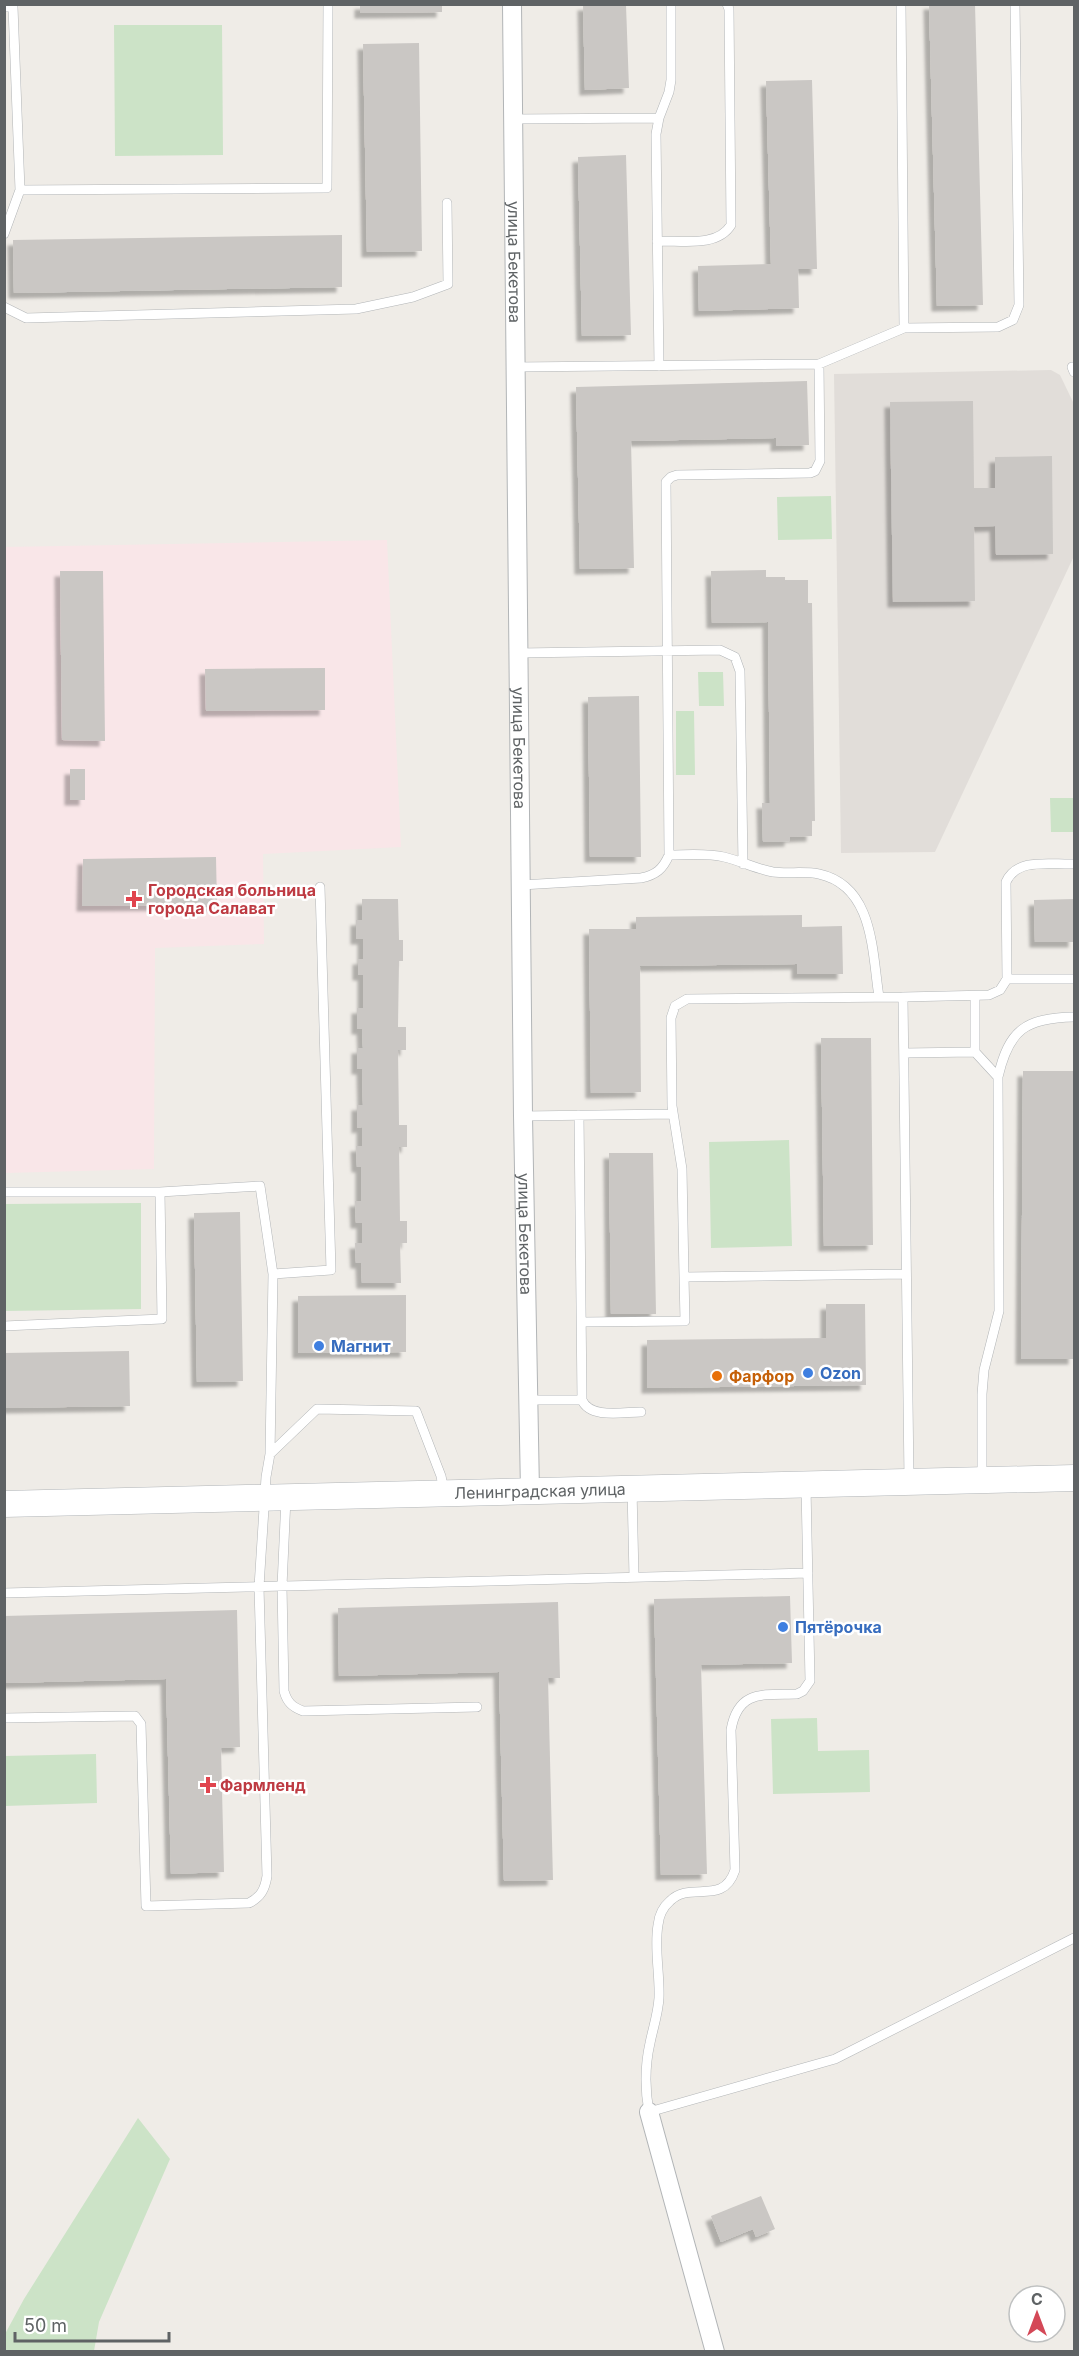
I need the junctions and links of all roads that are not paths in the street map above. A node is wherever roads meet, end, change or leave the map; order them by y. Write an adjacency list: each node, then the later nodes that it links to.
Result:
1 (328, 4): 10 (lane)
2 (512, 4): 9 (street, улица Бекетова)
3 (671, 4): 8 (lane)
4 (728, 4): 13 (lane)
5 (901, 4): 15 (lane)
6 (1015, 4): 15 (lane)
7 (4, 7): 10 (lane)
8 (659, 118): 9 (lane); 13 (lane)
9 (512, 119): 18 (street, улица Бекетова)
10 (20, 190): 12 (lane)
11 (447, 203): 14 (lane)
12 (4, 234)
13 (657, 241): 17 (lane)
14 (4, 308)
15 (904, 328): 16 (lane)
16 (819, 364): 17 (lane); 19 (lane)
17 (659, 366): 18 (lane)
18 (515, 367): 20 (street, улица Бекетова)
19 (667, 651): 20 (lane); 21 (lane); 22 (lane)
20 (519, 653): 24 (street, улица Бекетова)
21 (669, 855): 22 (lane); 24 (lane)
22 (743, 864): 29 (lane)
23 (1074, 864): 26 (lane)
24 (521, 885): 37 (street, улица Бекетова)
25 (320, 886): 40 (lane)
26 (1007, 979): 27 (lane); 28 (lane)
27 (1074, 979)
28 (975, 996): 30 (lane); 32 (lane)
29 (879, 997): 30 (lane); 35 (lane)
30 (903, 997): 33 (lane)
31 (1074, 1017): 34 (lane)
32 (975, 1052): 33 (lane); 34 (lane)
33 (903, 1053): 41 (lane)
34 (998, 1077): 50 (lane)
35 (673, 1114): 36 (lane); 42 (lane)
36 (579, 1115): 37 (lane); 43 (lane)
37 (523, 1116): 45 (street, улица Бекетова)
38 (4, 1192): 39 (lane)
39 (160, 1192): 40 (lane); 44 (lane)
40 (273, 1274): 48 (lane)
41 (906, 1274): 42 (lane); 51 (lane)
42 (684, 1277): 43 (lane)
43 (582, 1322): 46 (lane)
44 (4, 1326)
45 (528, 1400): 46 (lane); 54 (street, улица Бекетова)
46 (582, 1400): 47 (lane)
47 (641, 1412)
48 (270, 1454): 55 (lane); 56 (lane)
49 (1074, 1478): 50 (street, Ленинградская улица)
50 (982, 1480): 51 (street, Ленинградская улица)
51 (909, 1482): 52 (street, Ленинградская улица)
52 (806, 1485): 53 (street, Ленинградская улица); 58 (lane)
53 (632, 1489): 54 (street, Ленинградская улица); 59 (lane)
54 (530, 1491): 55 (street, Ленинградская улица)
55 (444, 1493): 56 (street, Ленинградская улица)
56 (276, 1498): 57 (street, Ленинградская улица); 60 (lane); 61 (lane)
57 (4, 1504)
58 (808, 1573): 59 (lane); 66 (lane)
59 (634, 1577): 60 (lane)
60 (282, 1586): 61 (lane); 63 (lane)
61 (260, 1587): 62 (lane); 64 (lane)
62 (4, 1593)
63 (477, 1707)
64 (4, 1718)
65 (1074, 1938): 66 (lane)
66 (649, 2112): 67 (street)
67 (715, 2352)

